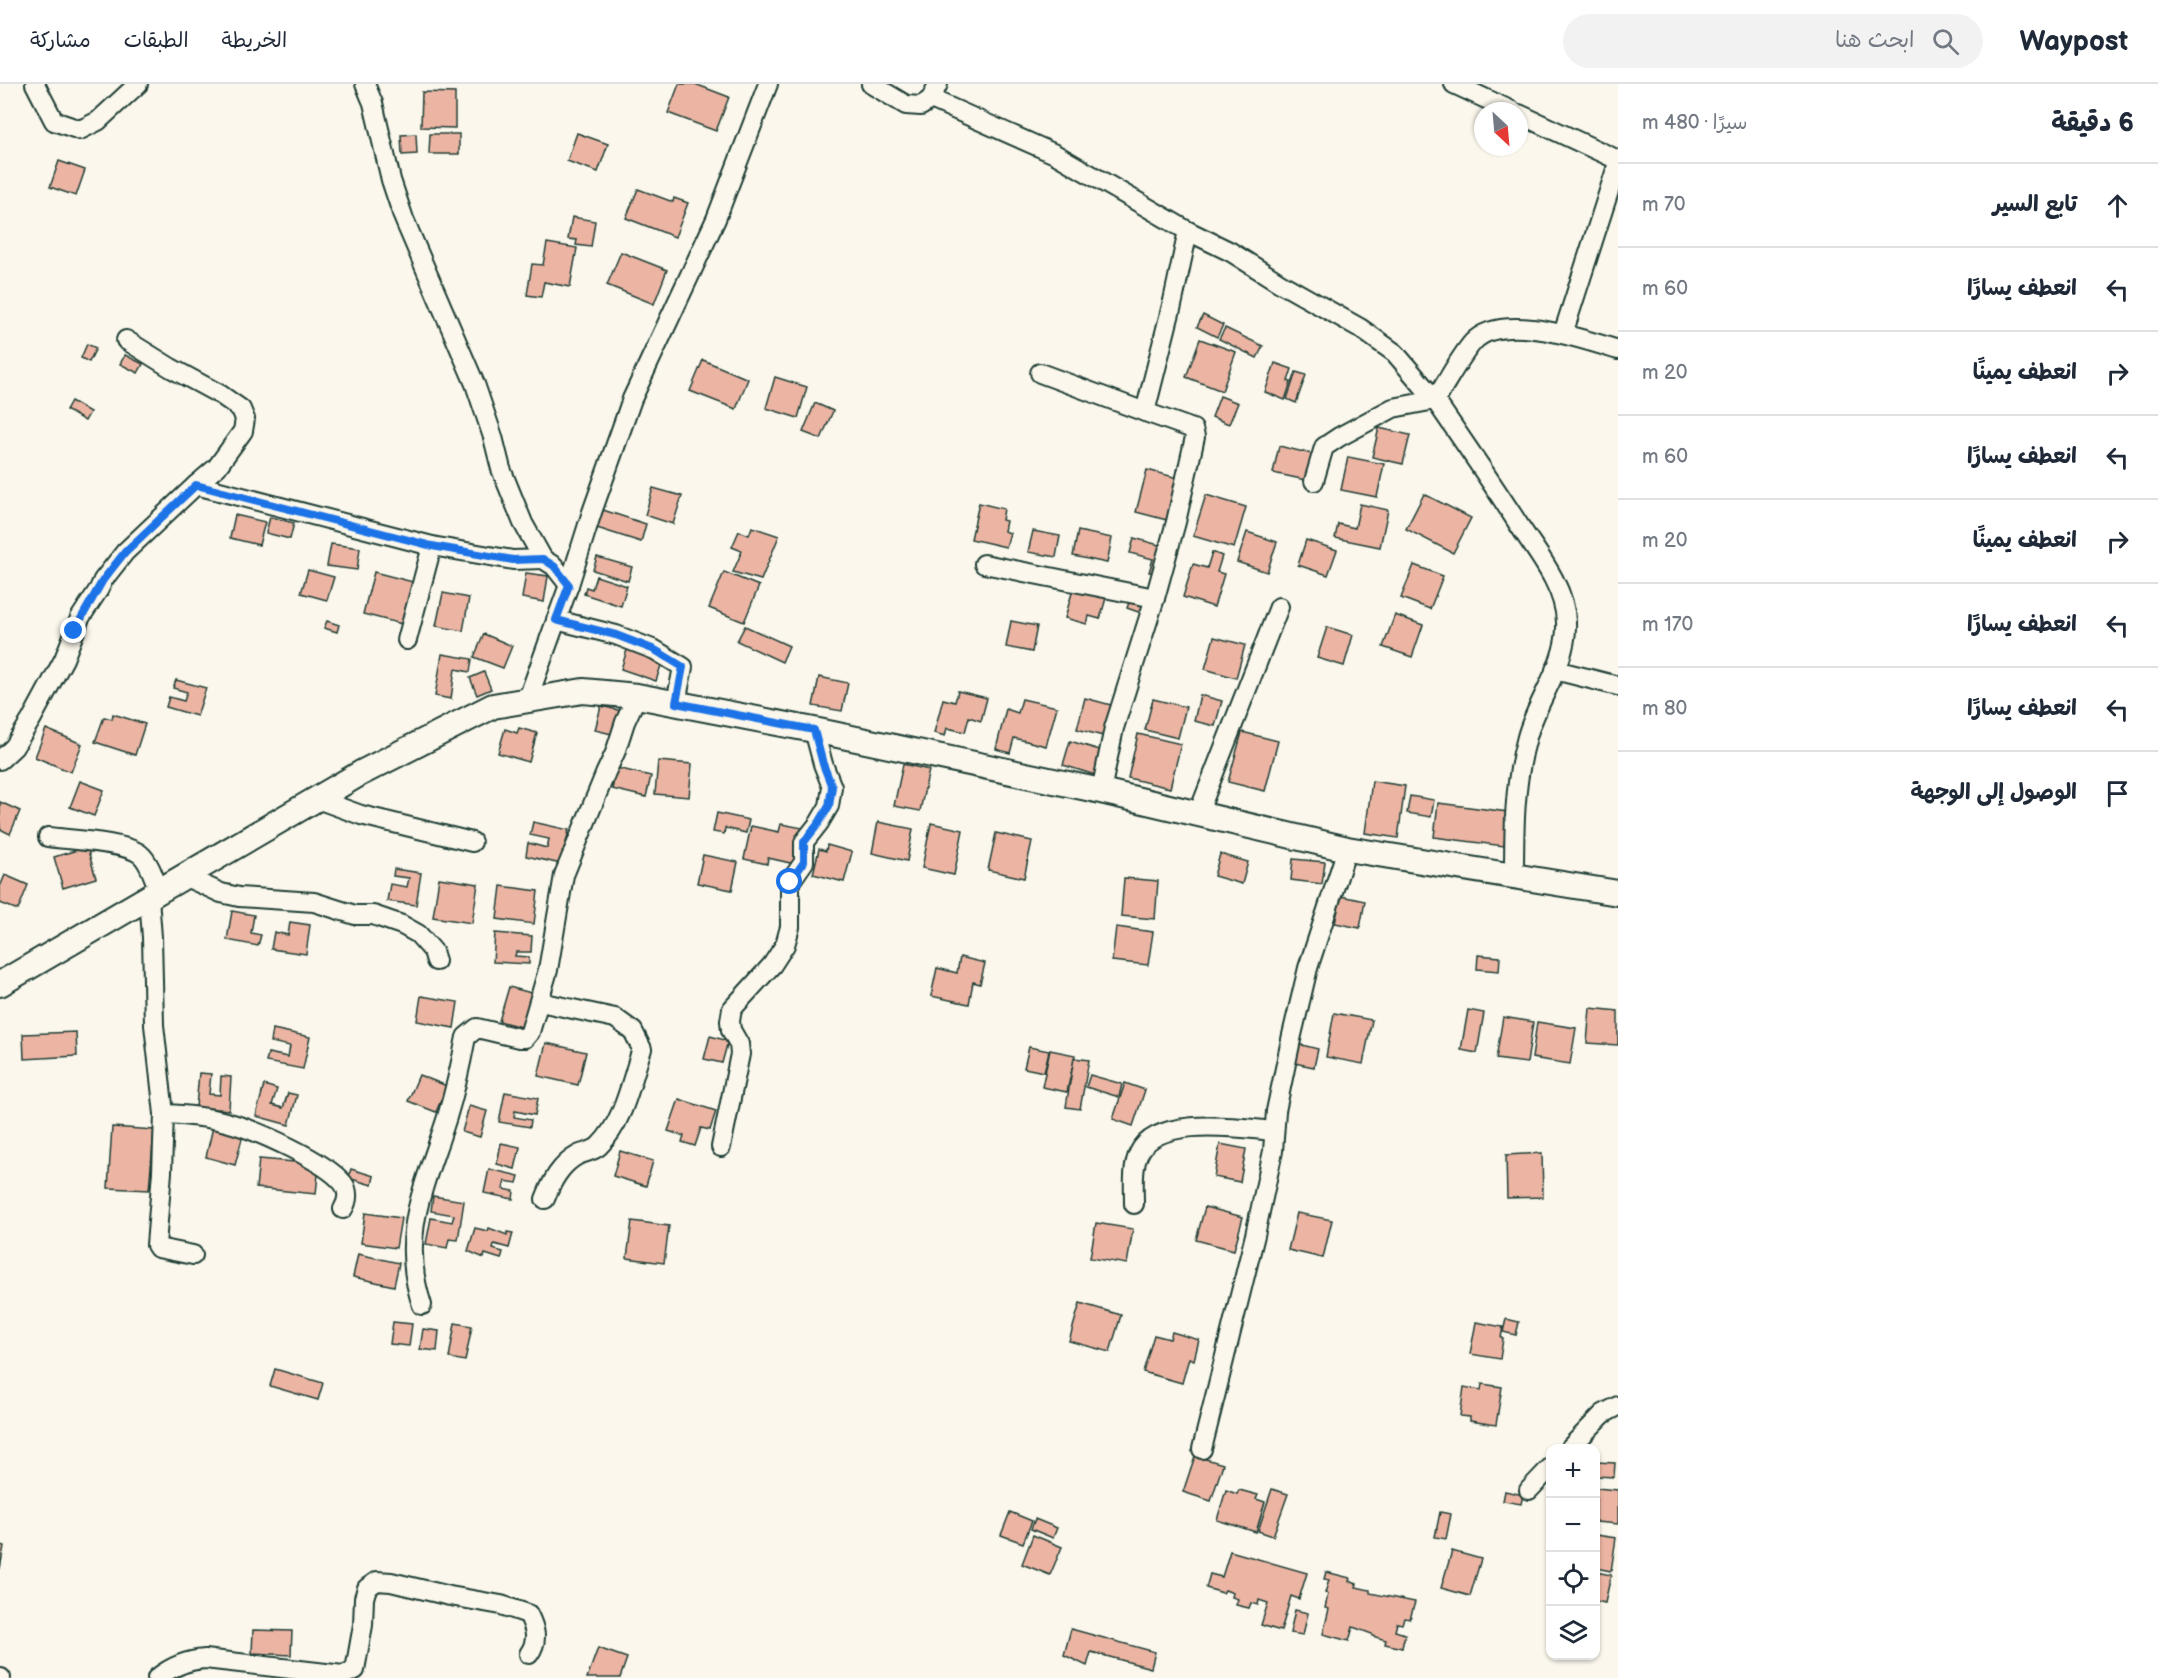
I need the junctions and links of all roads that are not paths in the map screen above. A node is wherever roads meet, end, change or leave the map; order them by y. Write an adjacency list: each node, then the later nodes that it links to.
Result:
1 (35, 84): 2 (street)
2 (138, 84)
3 (365, 84): 21 (street)
4 (768, 84): 23 (street)
5 (871, 84): 7 (street)
6 (1454, 84): 8 (street)
7 (935, 92): 11 (street)
8 (1493, 102)
9 (1528, 118): 10 (street)
10 (1618, 162): 12 (street)
11 (1188, 231): 16 (street); 17 (street)
12 (1563, 334): 14 (street); 16 (street)
13 (126, 340): 19 (street)
14 (1618, 350)
15 (1040, 374): 17 (street)
16 (1436, 400): 18 (street); 28 (street)
17 (1145, 412): 24 (street)
18 (1314, 481)
19 (196, 485): 20 (street); 34 (street)
20 (432, 546): 21 (street); 27 (street)
21 (543, 559): 23 (street)
22 (984, 564): 24 (street)
23 (569, 585): 26 (street)
24 (1155, 598): 35 (street)
25 (1279, 607): 37 (street)
26 (556, 620): 31 (street); 32 (street)
27 (406, 640)
28 (1555, 670): 29 (street); 42 (street)
29 (1618, 686)
30 (637, 696): 31 (street); 32 (street); 47 (street)
31 (527, 701): 36 (street)
32 (676, 703): 33 (street)
33 (814, 730): 35 (street); 50 (street)
34 (0, 760)
35 (1101, 791): 37 (street)
36 (316, 799): 39 (street); 41 (street)
37 (1198, 814): 40 (street)
38 (48, 837): 44 (street)
39 (472, 842)
40 (1347, 849): 42 (street); 49 (street)
41 (186, 877): 44 (street); 45 (street)
42 (1514, 877): 43 (street)
43 (1618, 893)
44 (154, 895): 46 (street); 48 (street)
45 (436, 961)
46 (0, 984)
47 (540, 1002): 51 (street); 55 (street)
48 (164, 1114): 53 (street); 54 (street)
49 (1274, 1131): 52 (street); 58 (street)
50 (721, 1147)
51 (545, 1199)
52 (1134, 1204)
53 (343, 1209)
54 (193, 1255)
55 (422, 1305)
56 (1618, 1406): 57 (street)
57 (1575, 1444)
58 (1202, 1449)
59 (1546, 1473): 60 (street)
60 (1529, 1490)
61 (529, 1654): 62 (street)
62 (158, 1678)

